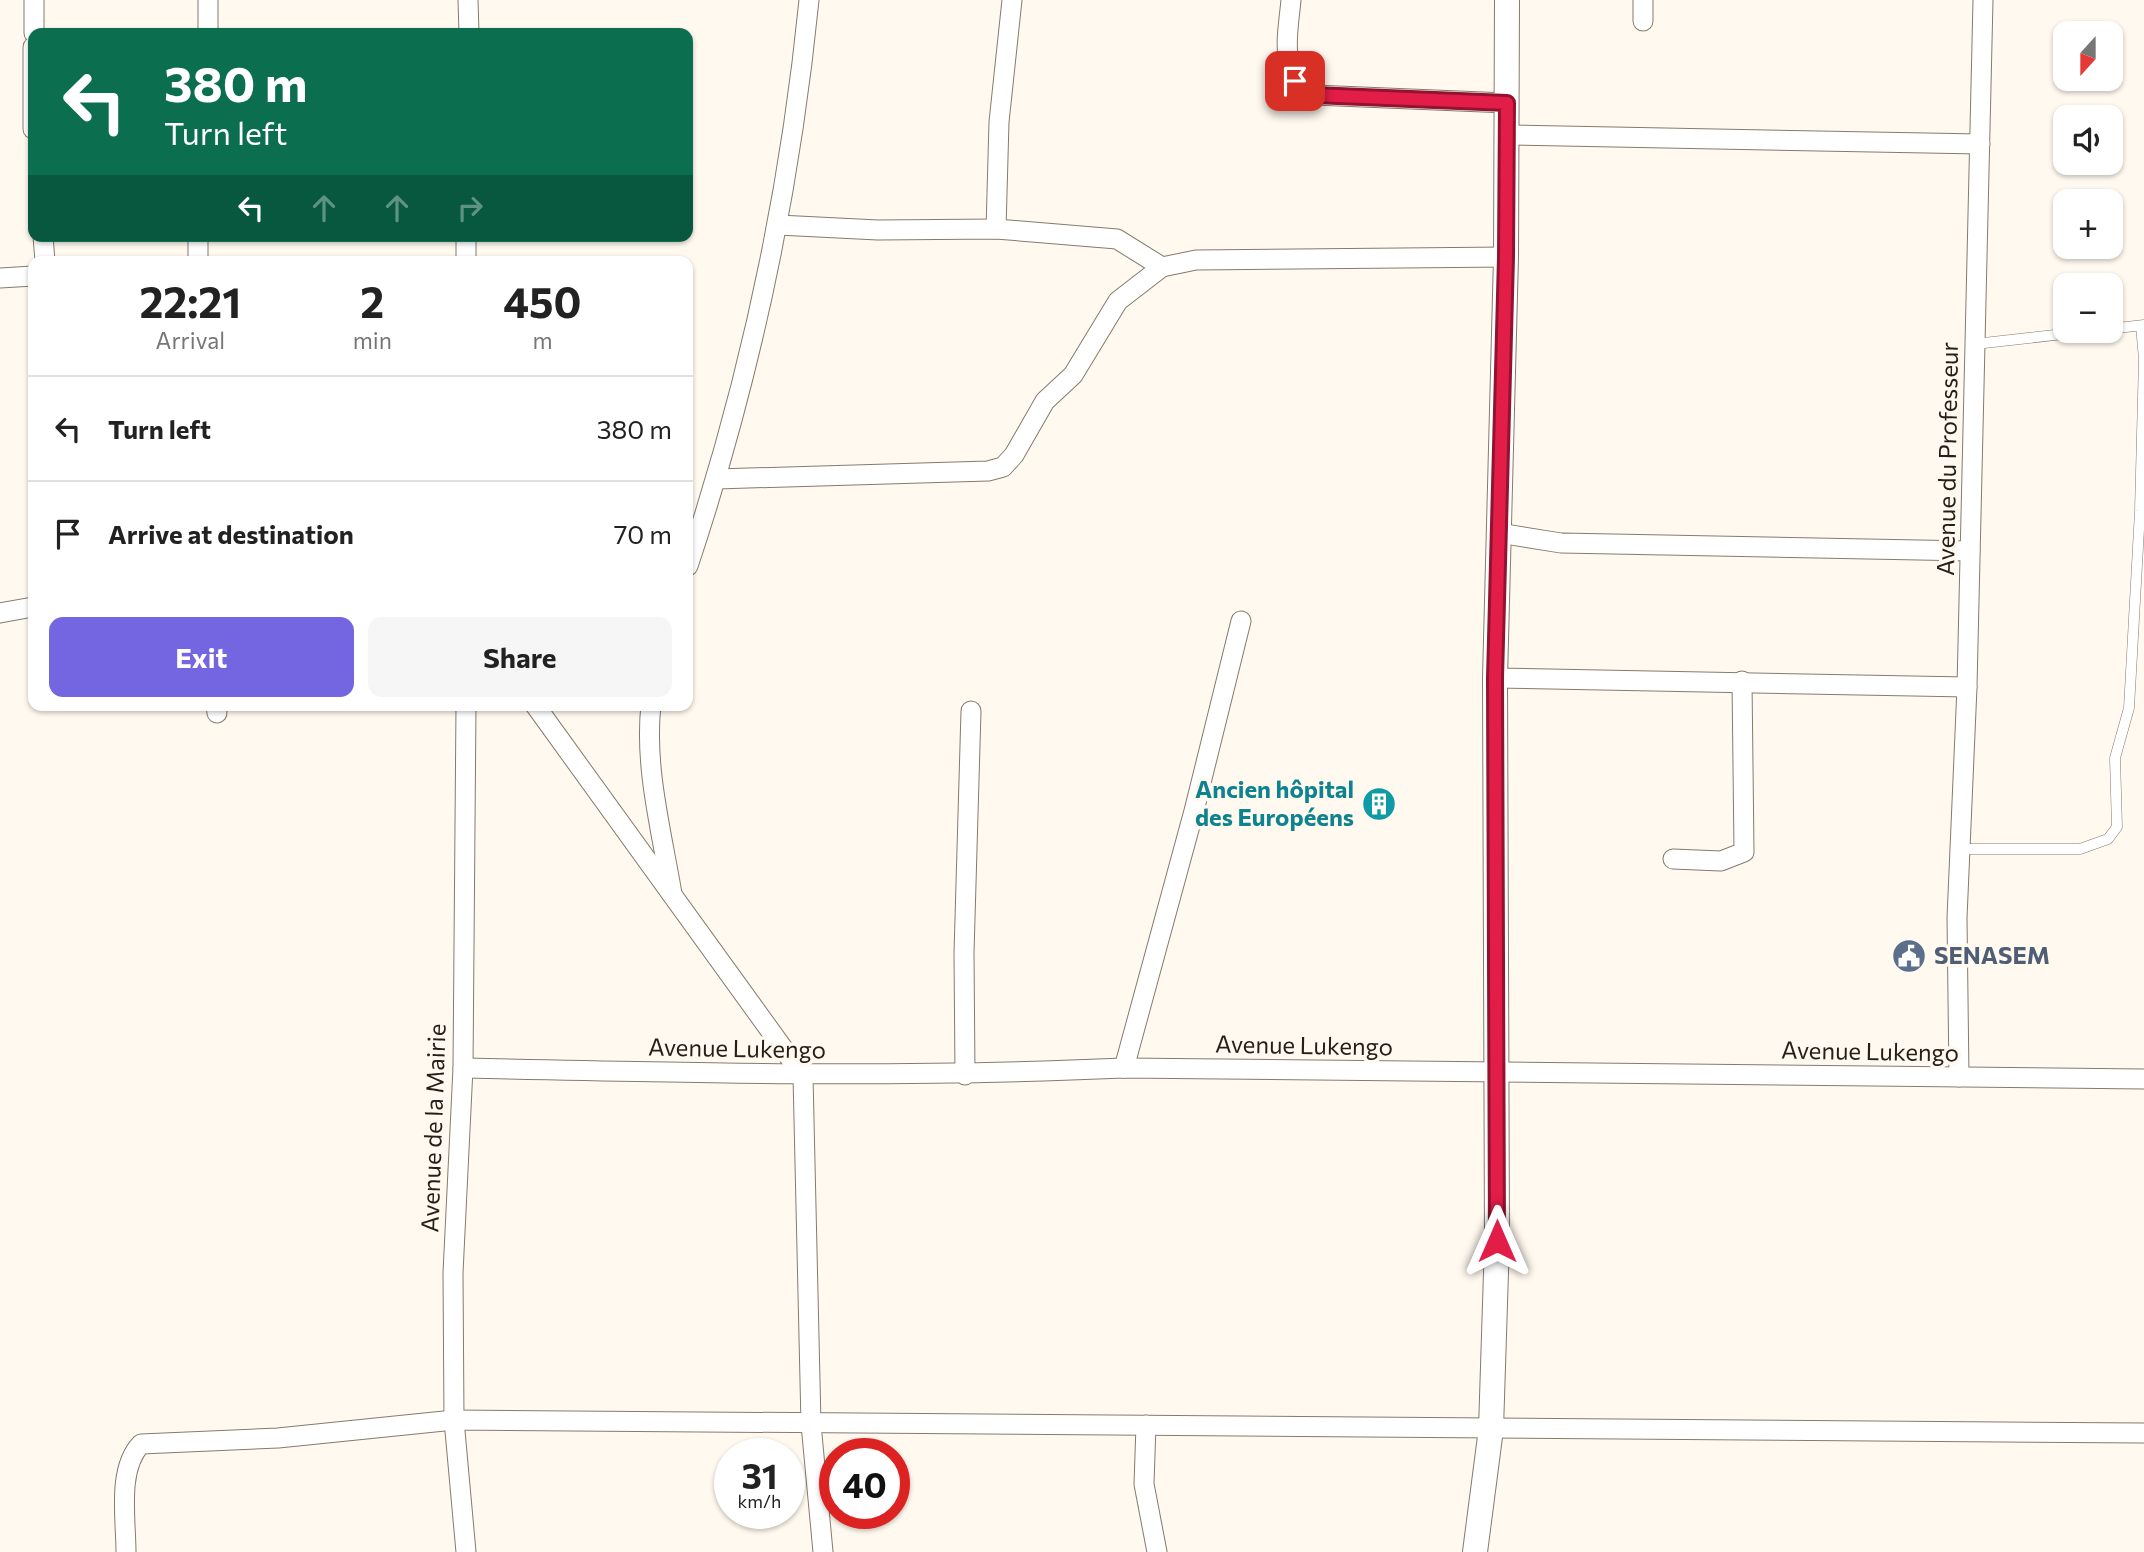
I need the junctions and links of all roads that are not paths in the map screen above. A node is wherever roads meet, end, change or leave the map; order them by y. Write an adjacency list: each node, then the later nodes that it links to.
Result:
1 (34, 0): 11 (street)
2 (208, 0): 12 (street)
3 (468, 0): 13 (street)
4 (808, 0): 17 (street)
5 (1012, 0): 18 (street)
6 (1291, 0): 14 (street)
7 (1507, 0): 14 (street)
8 (1643, 0): 10 (street)
9 (1983, 0): 16 (street, Avenue du Professeur)
10 (1643, 21)
11 (34, 28)
12 (208, 28)
13 (469, 28)
14 (1507, 103): 15 (street)
15 (1507, 135): 16 (street); 19 (street)
16 (1980, 144): 24 (street, Avenue du Professeur)
17 (778, 225): 18 (street); 25 (street)
18 (996, 229): 20 (street)
19 (1506, 257): 20 (street); 26 (street)
20 (1162, 267): 25 (street)
21 (28, 276): 22 (street)
22 (0, 278)
23 (2142, 326): 24 (lane); 39 (lane)
24 (1975, 344): 28 (street, Avenue du Professeur)
25 (716, 479): 27 (street)
26 (1499, 533): 28 (street); 32 (street)
27 (693, 550)
28 (1970, 551): 34 (street, Avenue du Professeur)
29 (28, 608): 30 (street)
30 (0, 612)
31 (1241, 621): 43 (street)
32 (1495, 678): 33 (street); 44 (street)
33 (1742, 681): 34 (street); 40 (street)
34 (1967, 687): 39 (street, Avenue du Professeur)
35 (466, 711): 42 (street, Avenue de la Mairie)
36 (539, 711): 41 (street)
37 (650, 711): 41 (street)
38 (971, 711): 45 (street)
39 (1959, 849): 47 (street, Avenue du Professeur)
40 (1673, 859)
41 (673, 898): 46 (street)
42 (463, 1068): 46 (street, Avenue Lukengo); 49 (street, Avenue de la Mairie)
43 (1124, 1068): 44 (street, Avenue Lukengo); 45 (street, Avenue Lukengo)
44 (1496, 1073): 47 (street, Avenue Lukengo); 52 (street)
45 (965, 1075): 46 (street, Avenue Lukengo)
46 (803, 1076): 50 (street)
47 (1959, 1077): 48 (street, Avenue Lukengo)
48 (2144, 1079)
49 (454, 1420): 50 (street); 54 (street); 55 (street, Avenue de la Mairie)
50 (811, 1424): 51 (street); 56 (street)
51 (1146, 1425): 52 (street); 57 (street)
52 (1491, 1429): 53 (street); 58 (street)
53 (2144, 1433)
54 (127, 1552)
55 (466, 1552)
56 (823, 1552)
57 (1157, 1552)
58 (1475, 1552)

